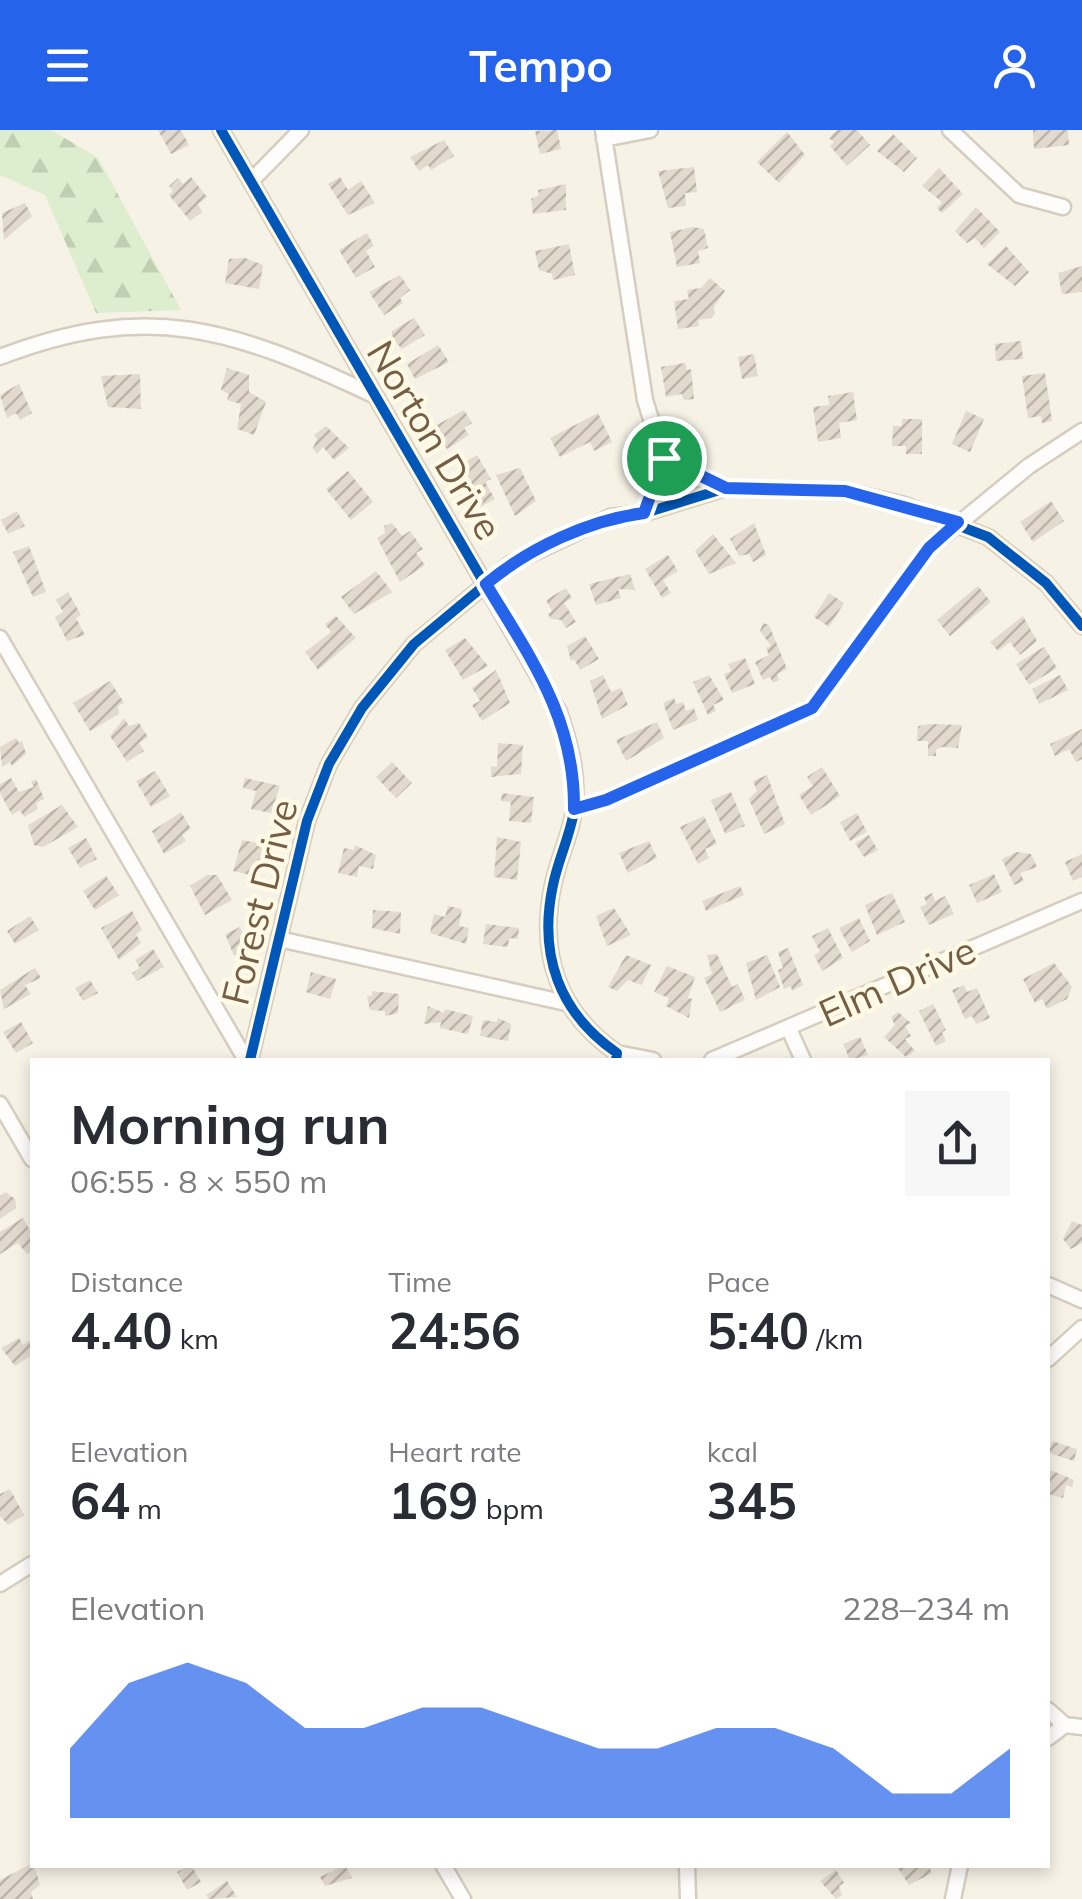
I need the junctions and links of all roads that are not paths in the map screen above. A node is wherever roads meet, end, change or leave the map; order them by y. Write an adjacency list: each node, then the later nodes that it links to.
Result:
1 (221, 130): 6 (street, Norton Drive)
2 (302, 130): 6 (street)
3 (650, 130): 5 (street)
4 (950, 130): 7 (street)
5 (603, 134): 11 (street)
6 (251, 181): 9 (street, Norton Drive)
7 (1063, 207)
8 (0, 357): 9 (street)
9 (372, 394): 15 (street, Norton Drive)
10 (1082, 431): 14 (street)
11 (664, 458): 12 (street); 13 (street)
12 (726, 488): 13 (street, Forest Drive); 14 (street, Forest Drive)
13 (644, 513): 15 (street, Forest Drive)
14 (958, 522): 16 (street, Forest Drive); 18 (street)
15 (486, 584): 18 (street, Norton Drive); 20 (street, Forest Drive)
16 (1082, 626)
17 (0, 638): 24 (street)
18 (574, 809): 21 (street, Norton Drive)
19 (1082, 901): 22 (street, Elm Drive)
20 (279, 939): 21 (street); 25 (street, Forest Drive)
21 (566, 1003): 23 (street, Norton Drive)
22 (789, 1029): 26 (street, Elm Drive); 27 (street)
23 (617, 1057)
24 (247, 1058)
25 (249, 1058)
26 (717, 1058)
27 (802, 1058)
28 (0, 1104): 29 (street)
29 (30, 1156)
30 (1050, 1285): 31 (street)
31 (1082, 1300)
32 (1082, 1328): 33 (street)
33 (1050, 1357)
34 (30, 1565): 35 (street)
35 (0, 1584)
36 (1050, 1712): 37 (street)
37 (1065, 1725): 38 (street); 39 (street)
38 (1082, 1727)
39 (1050, 1736)
40 (445, 1868): 43 (street)
41 (687, 1868): 44 (street)
42 (959, 1868): 45 (street)
43 (464, 1899)
44 (688, 1899)
45 (953, 1899)

